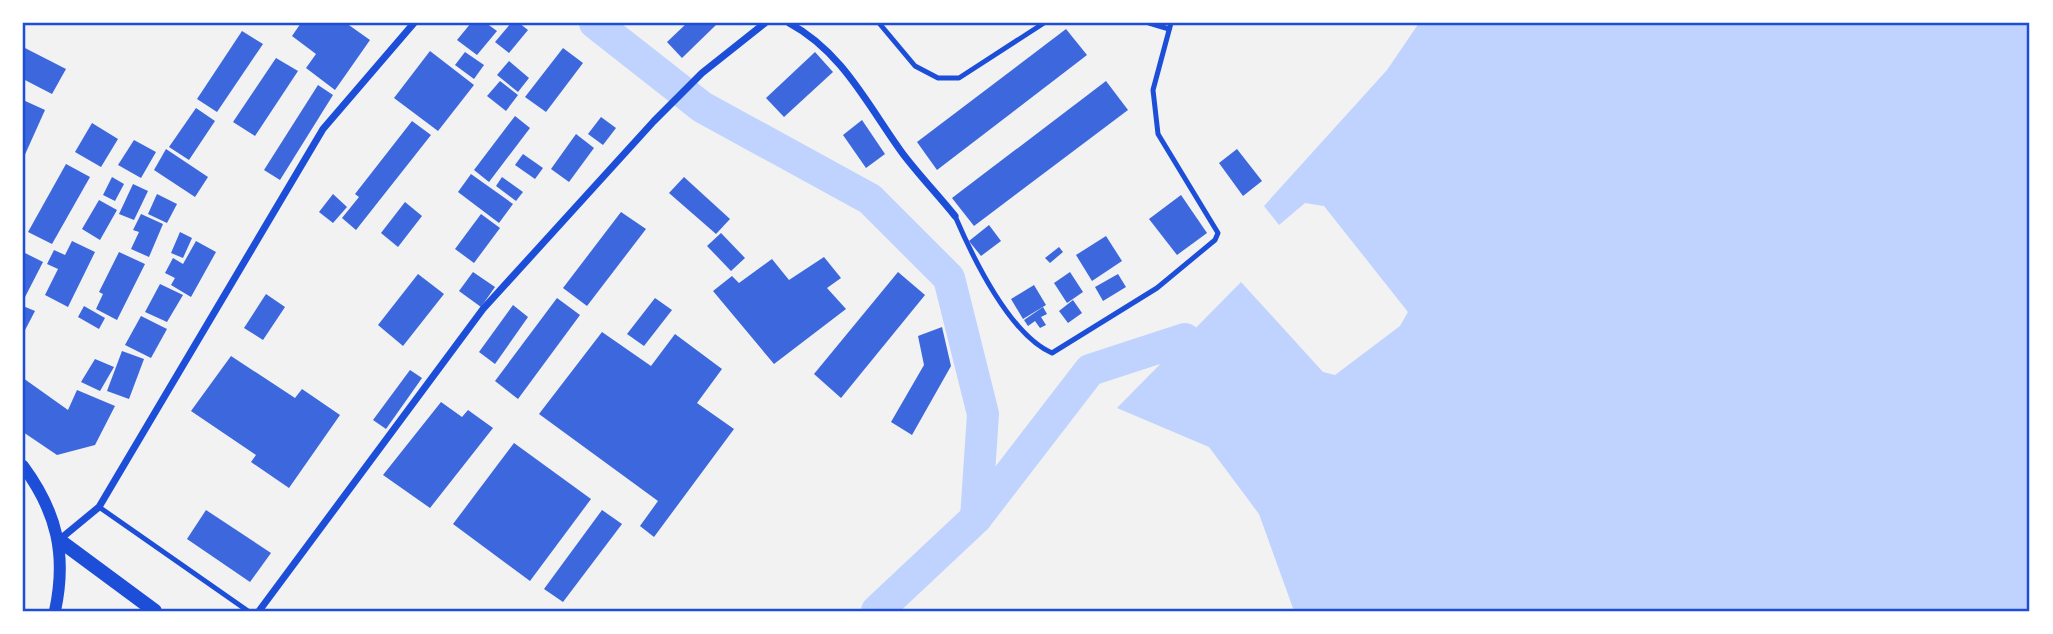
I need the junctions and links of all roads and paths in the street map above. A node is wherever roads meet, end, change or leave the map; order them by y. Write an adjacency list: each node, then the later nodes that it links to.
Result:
1 (414, 23): 10 (street)
2 (765, 23): 15 (street)
3 (789, 23): 8 (street)
4 (879, 23): 5 (lane)
5 (1044, 23)
6 (1149, 23): 7 (lane)
7 (1170, 26): 8 (lane)
8 (955, 216)
9 (23, 466): 11 (street)
10 (99, 508): 11 (street); 14 (lane)
11 (59, 540): 12 (street); 13 (main road)
12 (55, 611)
13 (155, 611)
14 (248, 611)
15 (259, 611)

